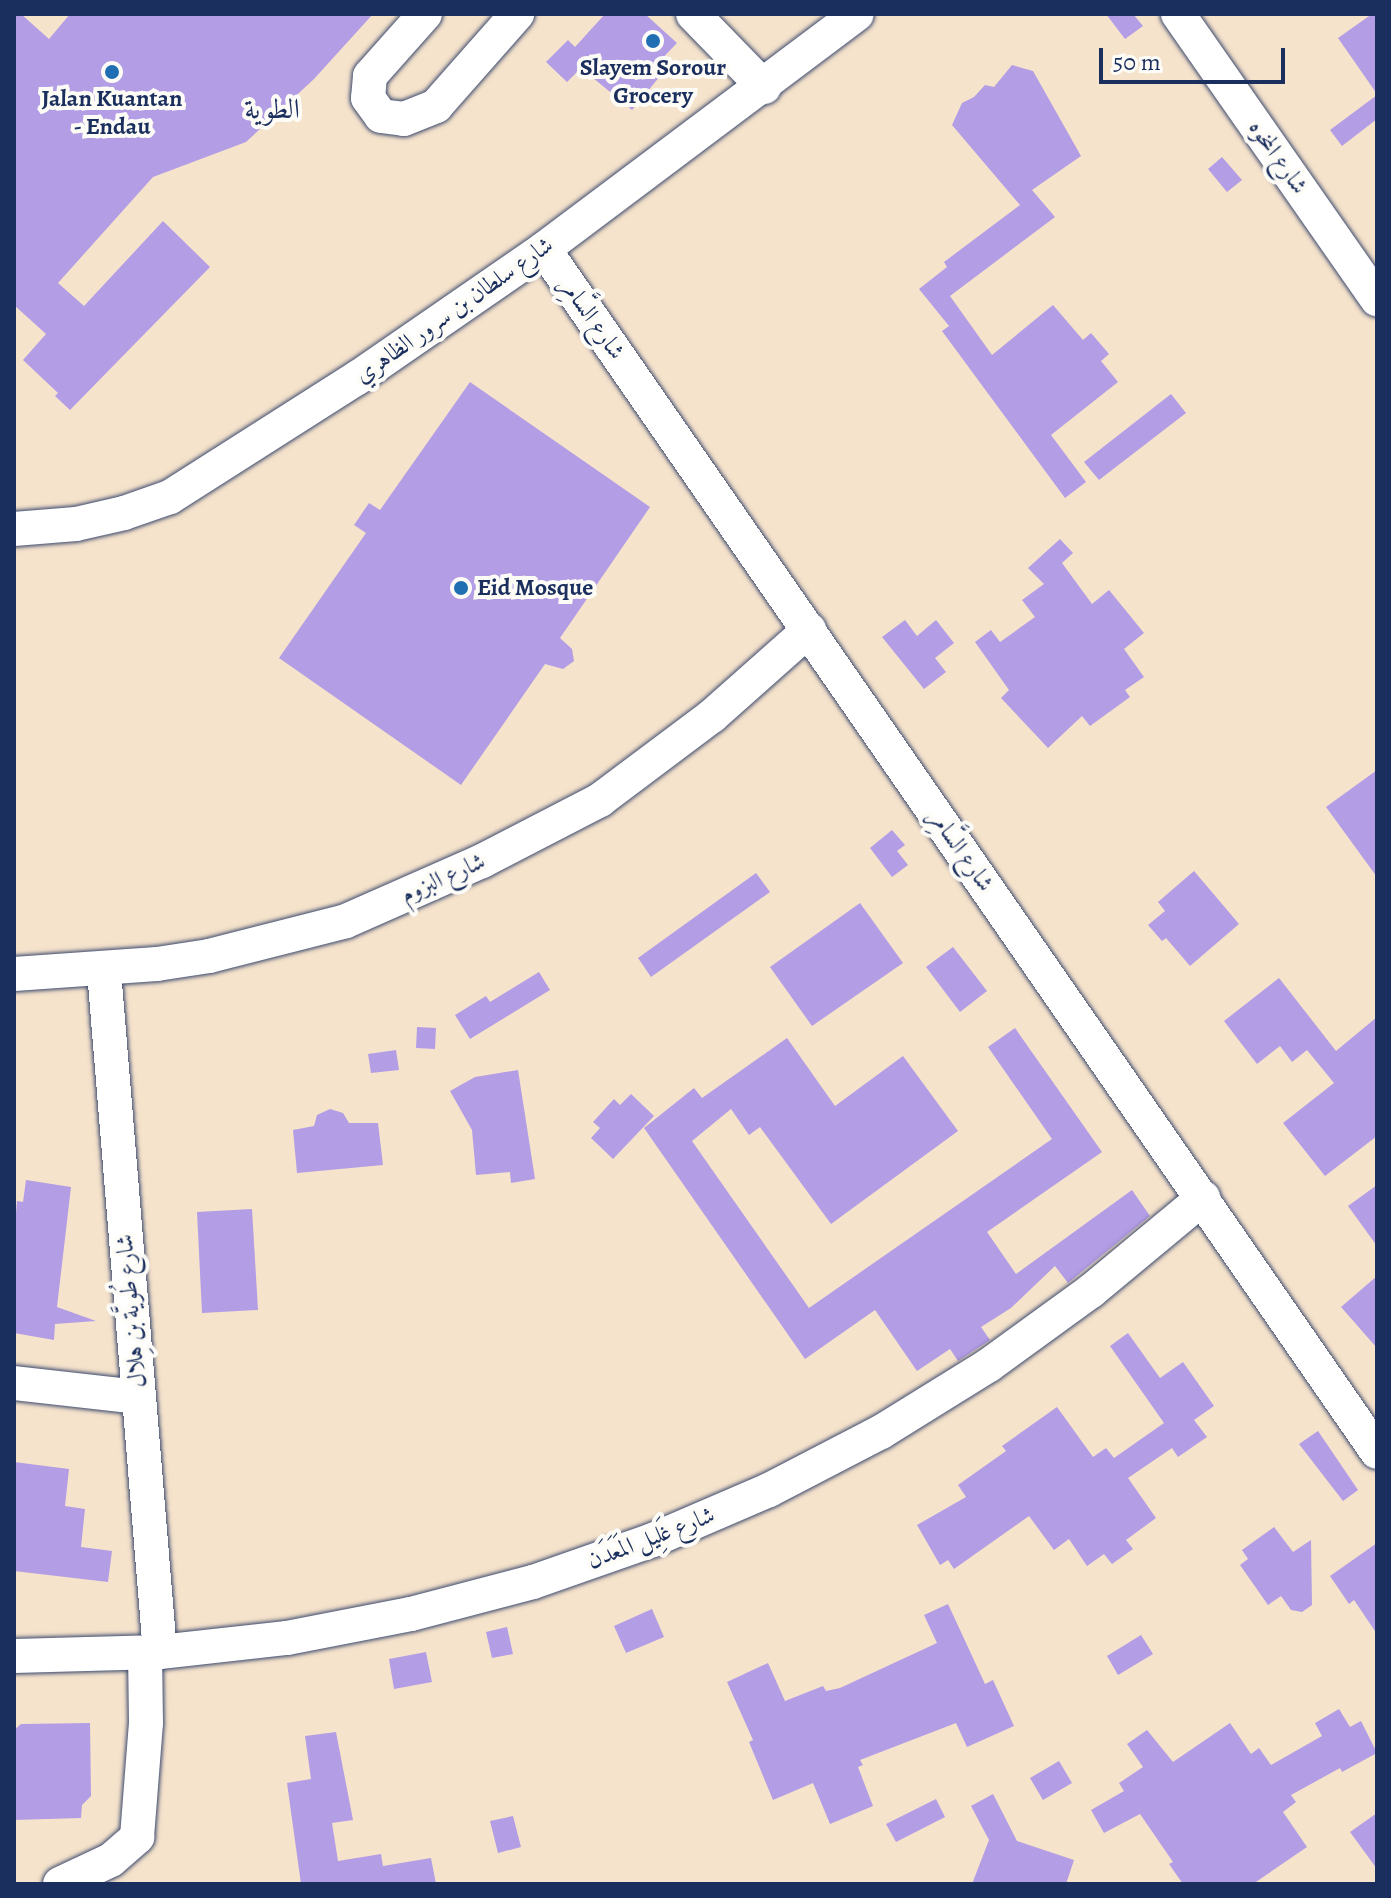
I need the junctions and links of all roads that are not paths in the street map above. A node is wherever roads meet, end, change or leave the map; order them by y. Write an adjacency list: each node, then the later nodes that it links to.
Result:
1 (425, 14): 2 (street)
2 (517, 14)
3 (693, 14): 6 (street)
4 (857, 14): 6 (street, شارع سلطان بن سرور الظاهري)
5 (1178, 14): 8 (street, شارع المخوه)
6 (764, 87): 7 (street, شارع سلطان بن سرور الظاهري)
7 (544, 249): 9 (street, شارع سلطان بن سرور الظاهري); 10 (street, شارع السَّامِر)
8 (1377, 299)
9 (14, 529)
10 (809, 630): 11 (street, شارع البزوم); 13 (street, شارع السَّامِر)
11 (104, 971): 12 (street, شارع البزوم); 15 (street, شارع طُويَّة بن هِلال)
12 (14, 974)
13 (1203, 1198): 16 (street, شارع السَّامِر); 17 (street, شارع غَلِيل المَعَدَن)
14 (14, 1383): 15 (street)
15 (138, 1397): 17 (street, شارع طُويَّة بن هِلال)
16 (1377, 1452)
17 (153, 1652): 18 (street, شارع غَلِيل المَعَدَن); 19 (street, شارع طُويَّة بن هِلال)
18 (14, 1656)
19 (60, 1884)

